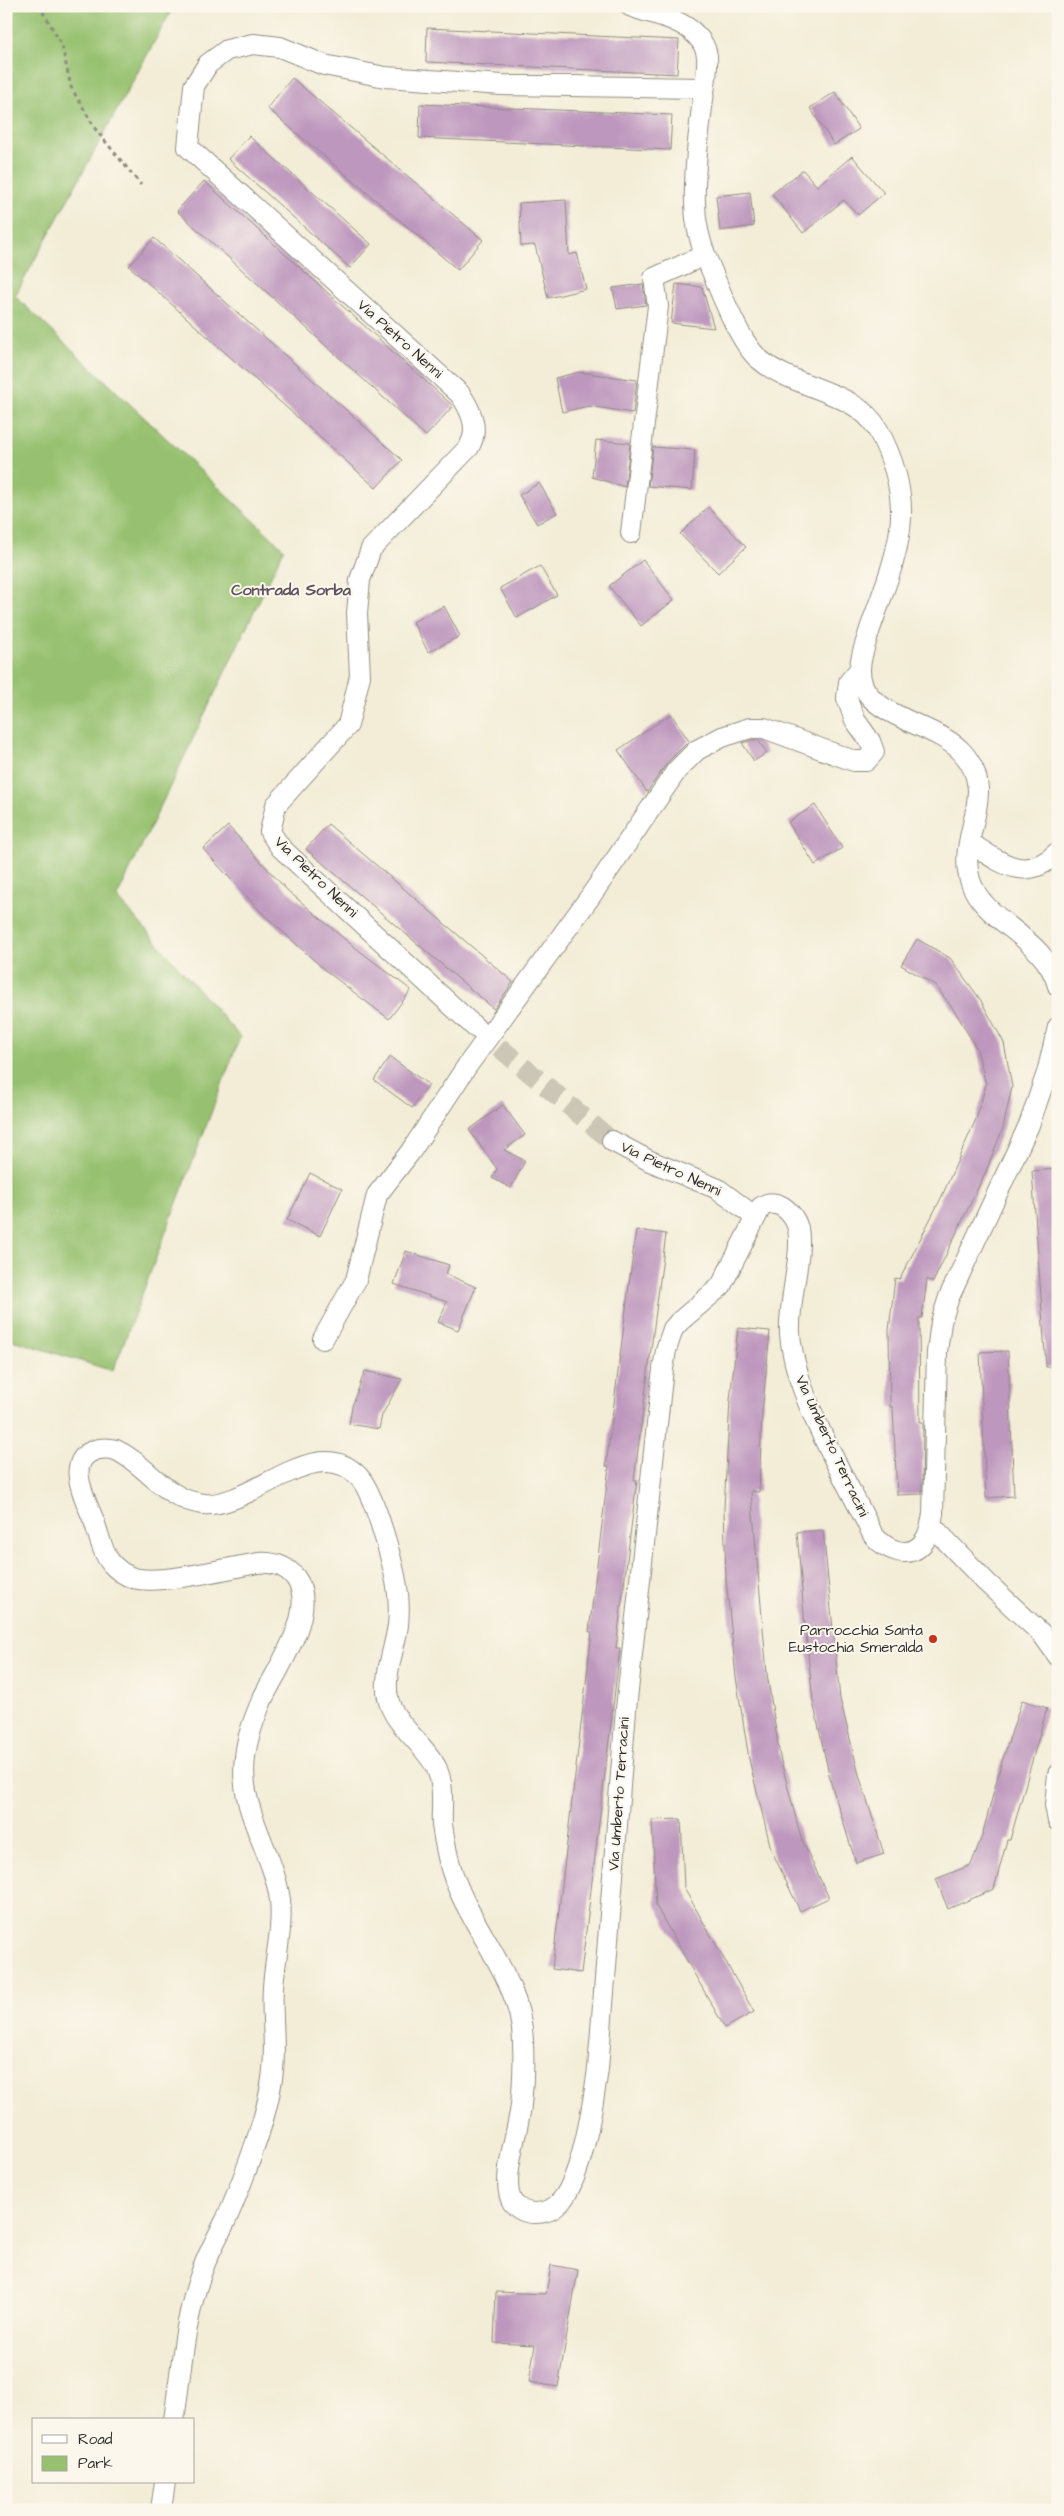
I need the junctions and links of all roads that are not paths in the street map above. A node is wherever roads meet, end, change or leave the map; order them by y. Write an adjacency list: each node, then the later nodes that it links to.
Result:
1 (630, 6): 2 (street)
2 (704, 88): 3 (street); 10 (street, Via Pietro Nenni)
3 (705, 255): 4 (street); 5 (street)
4 (631, 532)
5 (860, 669): 6 (street); 13 (street)
6 (970, 844): 7 (street); 8 (street)
7 (1058, 852)
8 (1058, 986)
9 (1058, 1027): 14 (street, Via Umberto Terracini)
10 (476, 1028)
11 (612, 1141): 12 (street, Via Pietro Nenni)
12 (754, 1216): 14 (street, Via Umberto Terracini); 18 (street, Via Umberto Terracini)
13 (323, 1339)
14 (931, 1525): 15 (street)
15 (1058, 1656)
16 (1058, 1774): 17 (street)
17 (1058, 1821)
18 (174, 2418)
19 (165, 2484): 20 (street)
20 (162, 2510)

